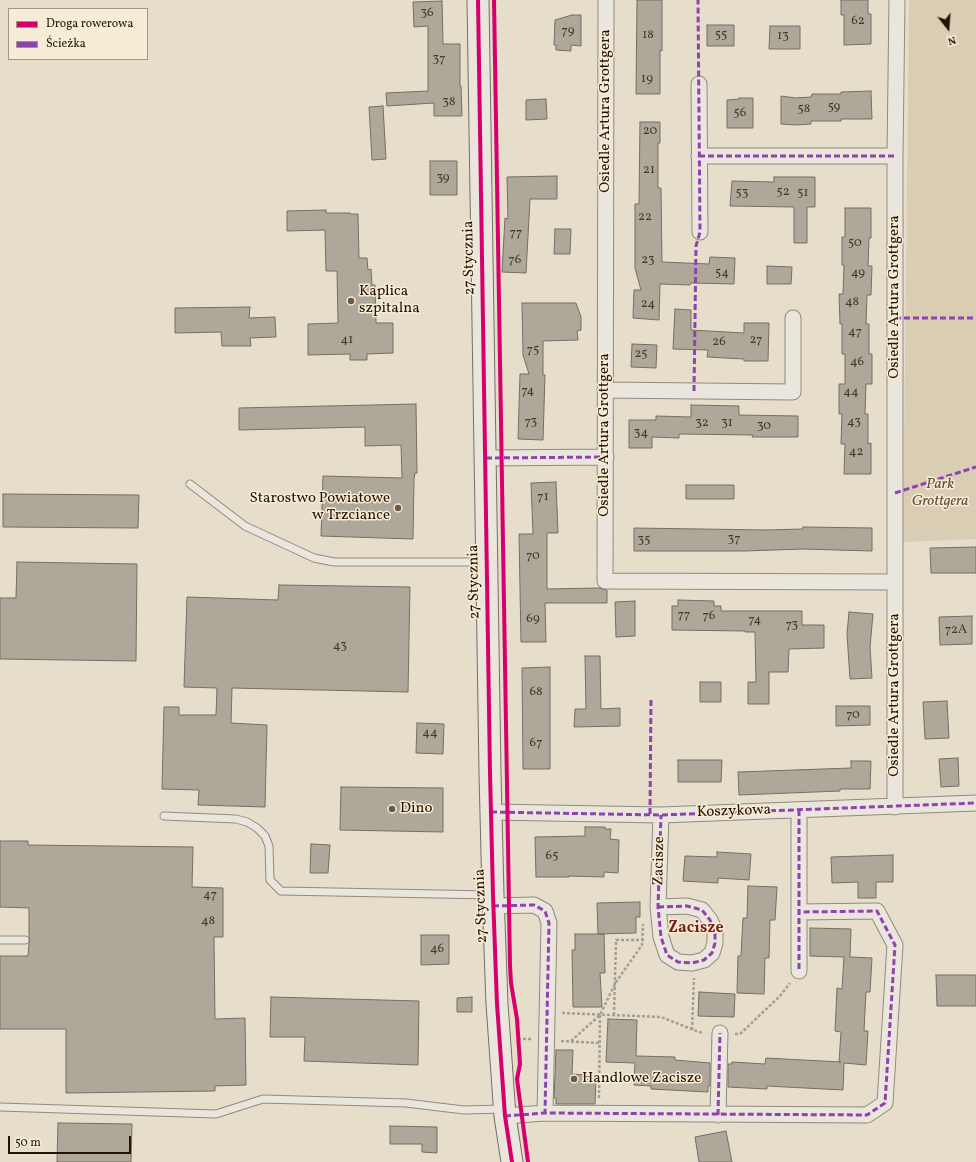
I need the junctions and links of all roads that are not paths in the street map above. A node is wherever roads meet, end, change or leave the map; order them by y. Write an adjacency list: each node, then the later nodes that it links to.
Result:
1 (478, 0): 11 (main road, 27 Stycznia)
2 (606, 0): 9 (street, Osiedle Artura Grottgera)
3 (897, 0): 6 (street, Osiedle Artura Grottgera)
4 (699, 84): 5 (street)
5 (699, 156): 6 (street); 7 (street)
6 (895, 156): 14 (street, Osiedle Artura Grottgera)
7 (700, 232)
8 (793, 318): 9 (street)
9 (605, 390): 10 (street, Osiedle Artura Grottgera)
10 (606, 457): 11 (street); 14 (street, Osiedle Artura Grottgera)
11 (486, 458): 13 (main road, 27 Stycznia)
12 (190, 484): 13 (lane)
13 (487, 562): 18 (main road, 27 Stycznia)
14 (895, 582): 16 (street, Osiedle Artura Grottgera)
15 (976, 803): 16 (street, Koszykowa)
16 (895, 807): 17 (street, Koszykowa)
17 (799, 810): 19 (street, Koszykowa); 23 (street)
18 (491, 812): 19 (street, Koszykowa); 21 (main road, 27 Stycznia)
19 (661, 814): 22 (street, Zacisze)
20 (164, 816): 21 (lane)
21 (493, 900): 29 (main road, 27 Stycznia); 30 (street)
22 (658, 907): 22 (street, Zacisze)
23 (799, 912): 26 (street); 31 (street)
24 (0, 940): 25 (lane)
25 (26, 940)
26 (799, 971)
27 (720, 1033): 31 (street)
28 (0, 1107): 29 (lane)
29 (505, 1112): 30 (street); 32 (main road, 27 Stycznia)
30 (545, 1113): 31 (street)
31 (718, 1115)
32 (512, 1162)

